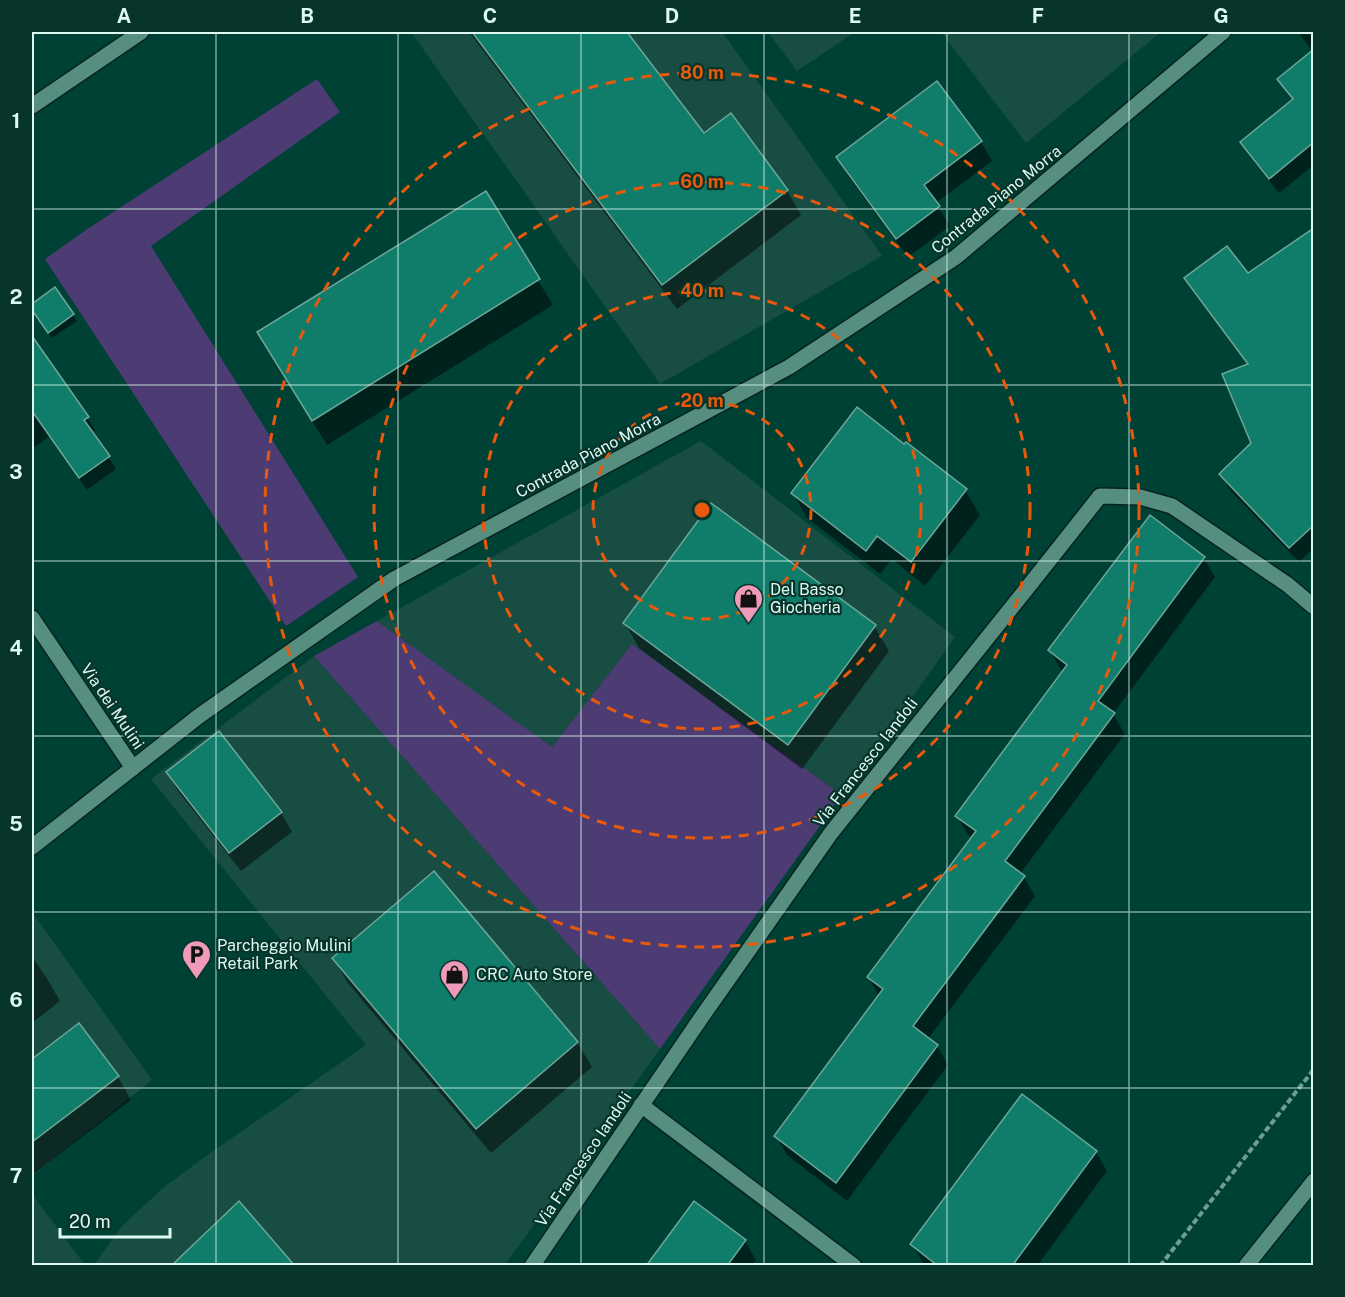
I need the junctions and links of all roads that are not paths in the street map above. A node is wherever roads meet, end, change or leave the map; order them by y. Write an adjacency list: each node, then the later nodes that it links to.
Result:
1 (141, 32): 3 (street)
2 (1223, 32): 6 (street, Contrada Piano Morra)
3 (32, 106)
4 (1314, 607): 8 (street, Via Francesco Iandoli)
5 (32, 618): 6 (street, Via dei Mulini)
6 (133, 768): 7 (street, Via dei Mulini)
7 (32, 847)
8 (641, 1105): 10 (street, Via Francesco Iandoli); 11 (street)
9 (1314, 1181): 12 (street)
10 (532, 1266)
11 (854, 1266)
12 (1246, 1266)

